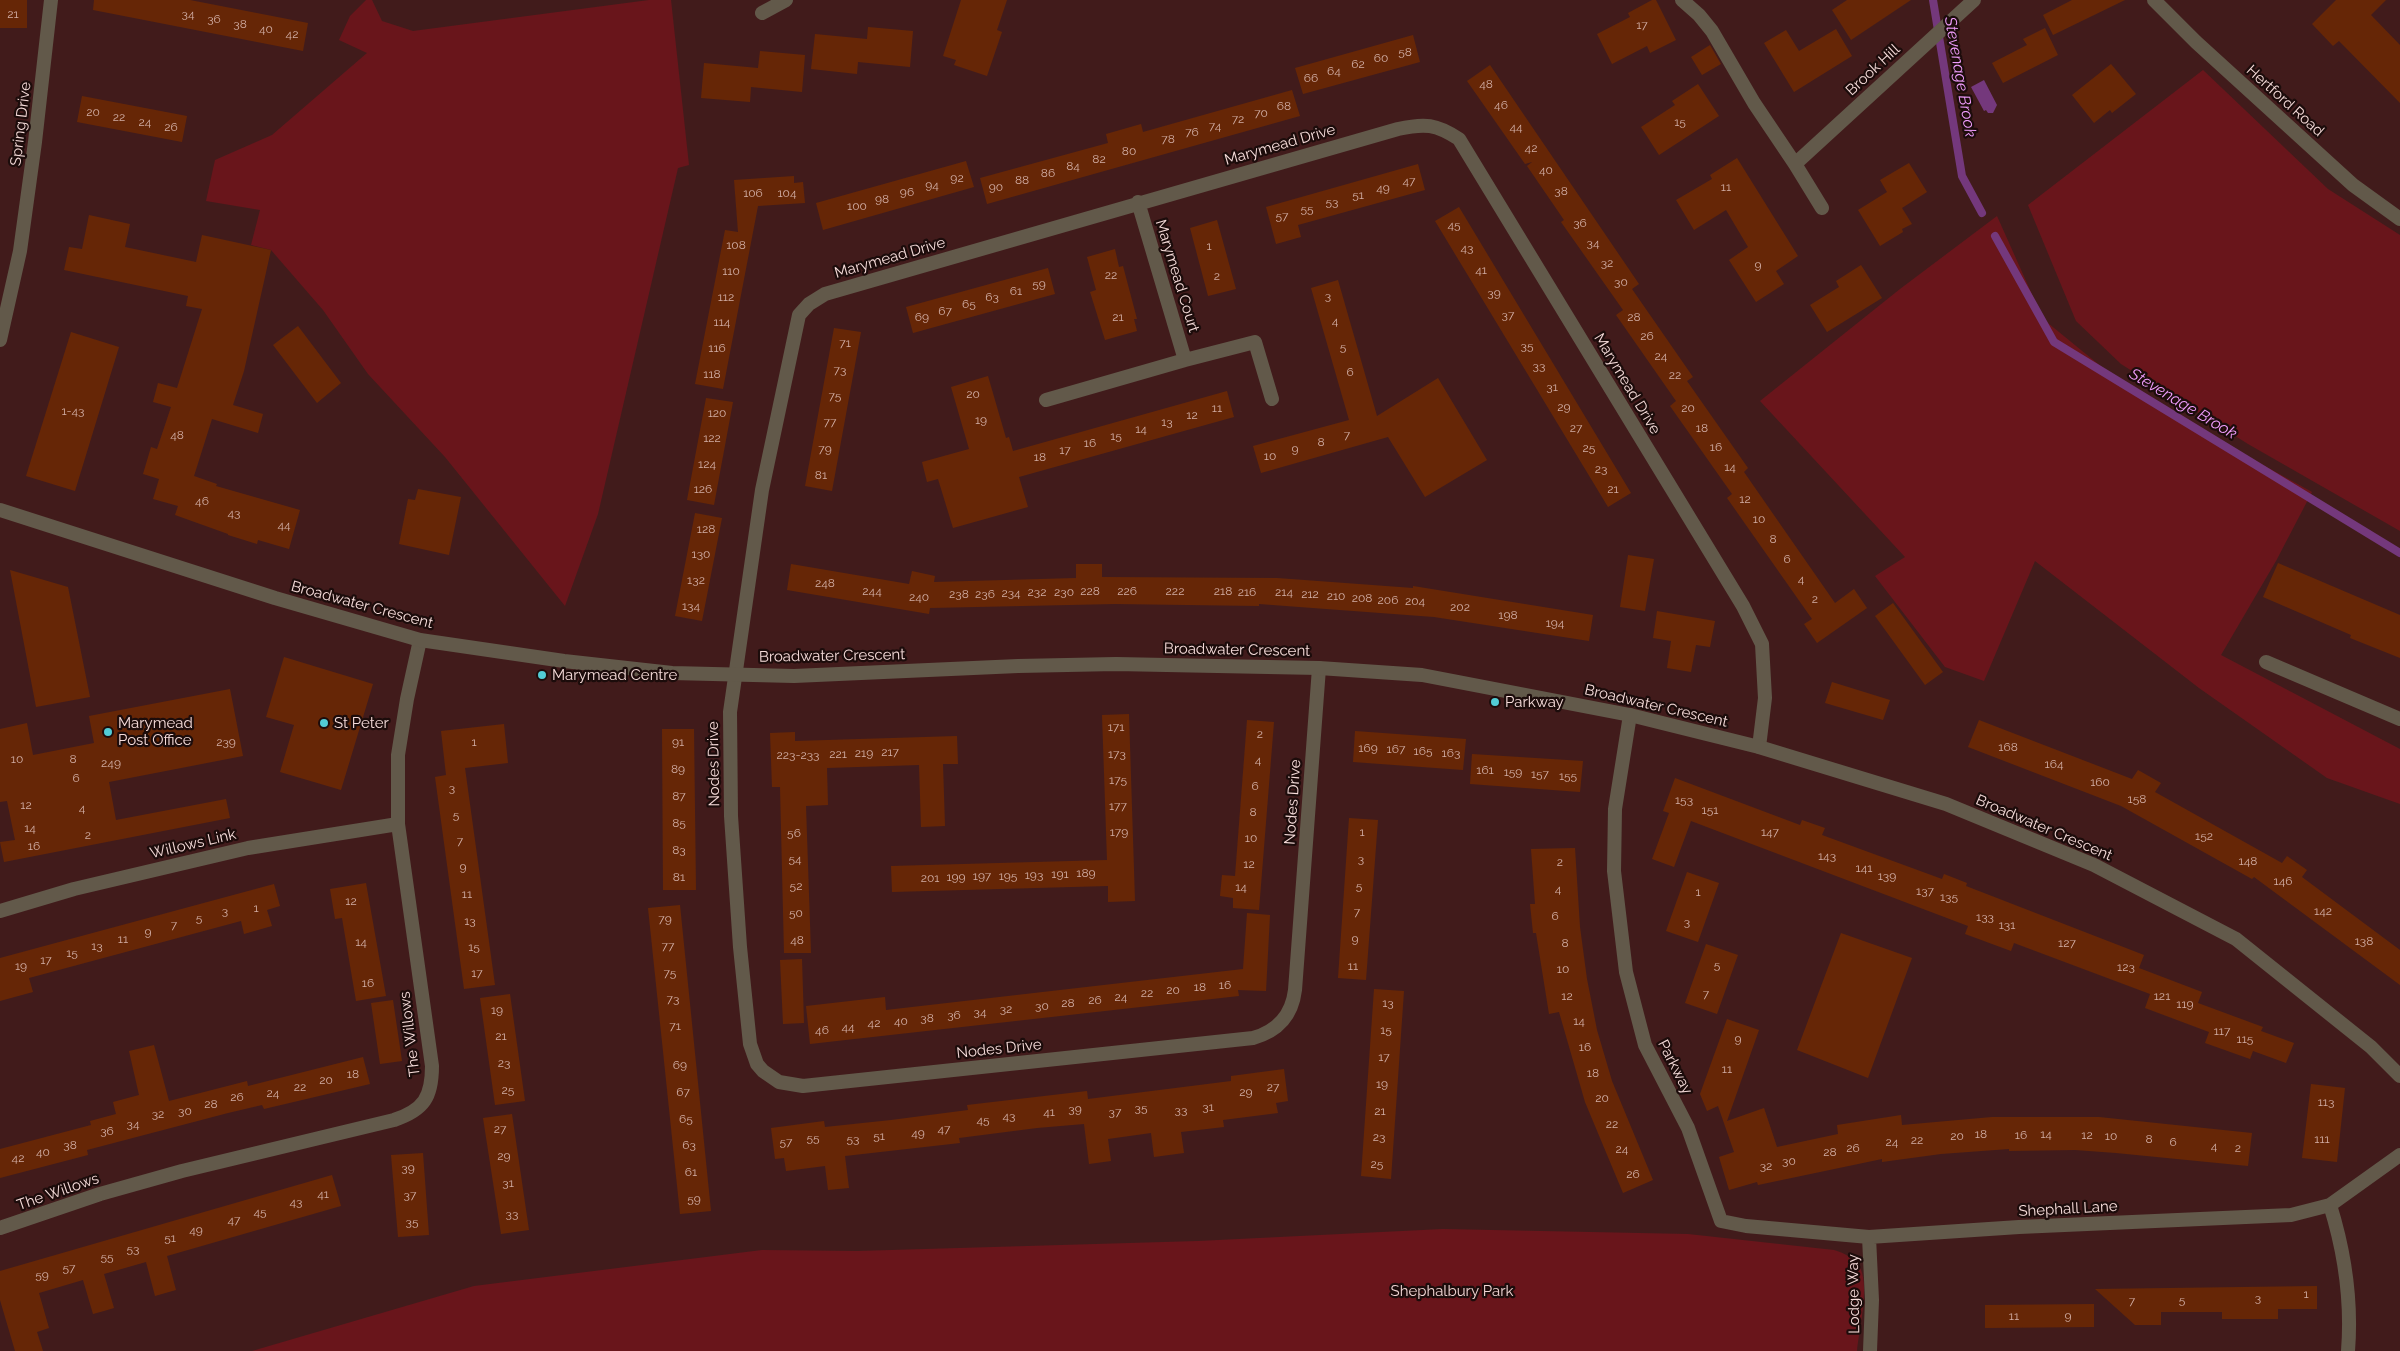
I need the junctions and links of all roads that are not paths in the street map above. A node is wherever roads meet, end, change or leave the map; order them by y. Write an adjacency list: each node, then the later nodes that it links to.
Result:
1 (51, 0): 11 (street, Spring Drive)
2 (786, 0): 6 (street)
3 (1682, 0): 7 (street)
4 (1974, 0): 7 (street, Brook Hill)
5 (2154, 0): 10 (street, Hertford Road)
6 (762, 13)
7 (1795, 164): 9 (street)
8 (1138, 202): 12 (street, Marymead Court); 19 (street, Marymead Drive); 22 (street, Marymead Drive)
9 (1822, 208)
10 (2400, 219)
11 (0, 340)
12 (1185, 360): 13 (street); 14 (street)
13 (1272, 399)
14 (1046, 400)
15 (0, 510): 16 (street, Broadwater Crescent)
16 (420, 640): 19 (street, Broadwater Crescent); 23 (street, The Willows)
17 (2266, 662): 21 (street)
18 (1319, 668): 19 (street, Broadwater Crescent); 19 (street, Nodes Drive); 20 (street, Broadwater Crescent)
19 (734, 673)
20 (1630, 714): 22 (street, Broadwater Crescent); 28 (street, Parkway)
21 (2400, 719)
22 (1759, 747): 25 (street, Broadwater Crescent)
23 (398, 824): 24 (street, Willows Link); 29 (street, The Willows)
24 (0, 911)
25 (2400, 1076)
26 (2400, 1154): 27 (street, Shephall Lane)
27 (2330, 1205): 30 (street, Shephall Lane); 32 (street)
28 (1721, 1221): 30 (street, Shephall Lane)
29 (0, 1228)
30 (1869, 1238): 31 (street, Lodge Way)
31 (1870, 1351)
32 (2348, 1351)

